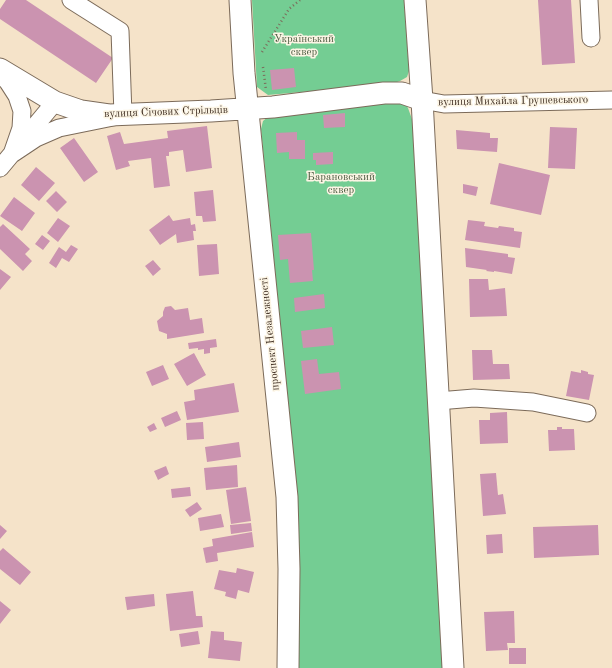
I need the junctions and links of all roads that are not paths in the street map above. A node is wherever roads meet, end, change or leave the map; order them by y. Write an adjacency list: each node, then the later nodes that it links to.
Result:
1 (71, 0): 12 (street)
2 (240, 0): 11 (main road, проспект Незалежності)
3 (415, 0): 8 (main road)
4 (589, 0): 5 (street)
5 (591, 38)
6 (0, 69): 10 (main road, вулиця Січових Стрільців)
7 (0, 73): 13 (street)
8 (422, 100): 9 (street, вулиця Михайла Грушевського); 11 (main road, вулиця Михайла Грушевського); 15 (main road)
9 (612, 100)
10 (54, 102): 12 (main road, вулиця Січових Стрільців); 13 (street)
11 (248, 108): 12 (main road, вулиця Січових Стрільців); 17 (main road, проспект Незалежності)
12 (123, 115): 13 (street)
13 (12, 154): 14 (street)
14 (0, 168)
15 (438, 401): 16 (street); 18 (main road)
16 (587, 413)
17 (288, 668)
18 (453, 668)

